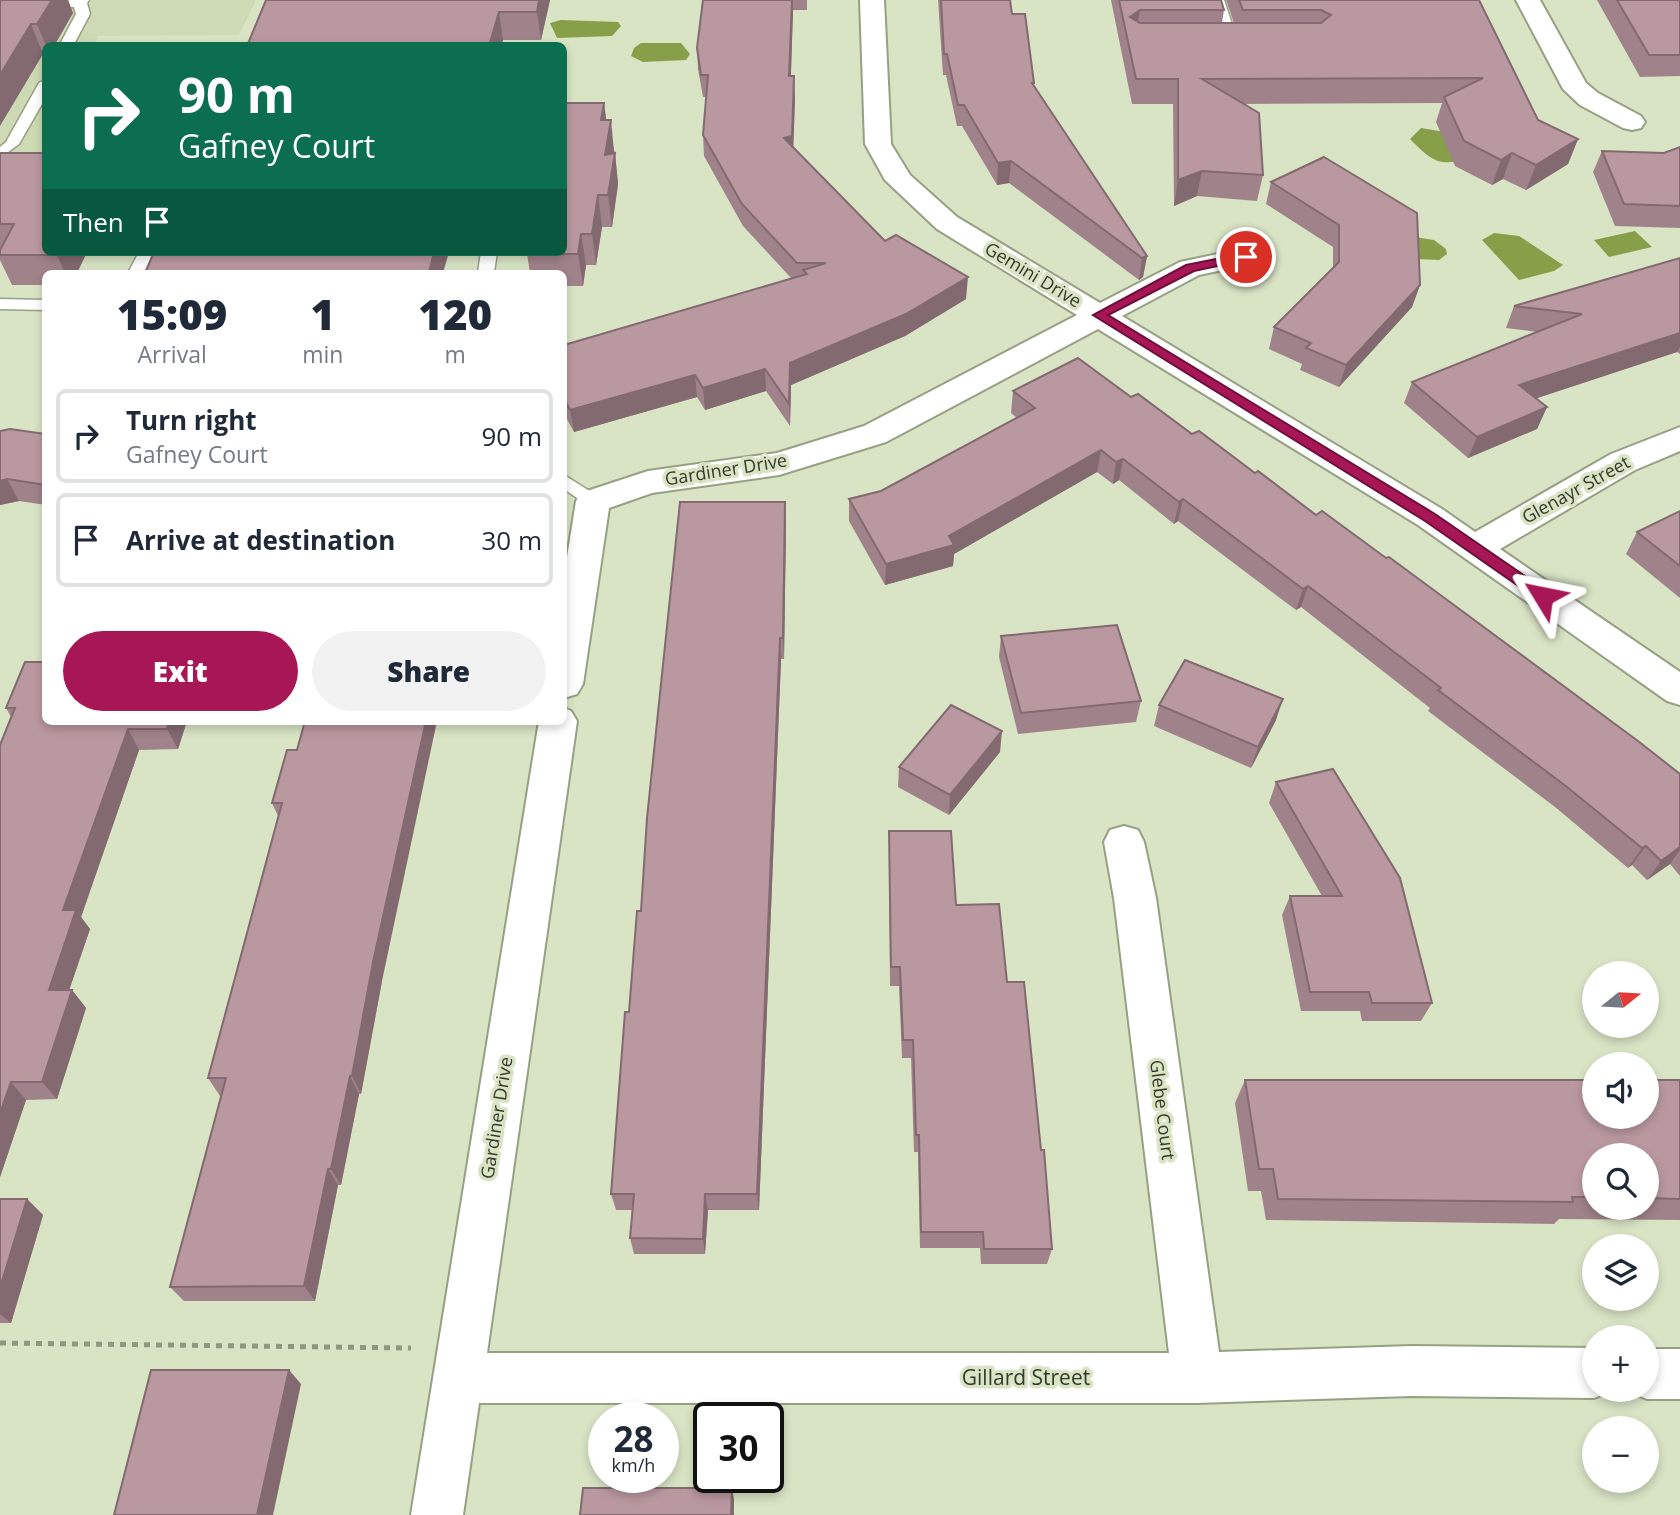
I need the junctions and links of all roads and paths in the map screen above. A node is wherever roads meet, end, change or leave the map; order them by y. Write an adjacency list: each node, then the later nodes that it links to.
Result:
1 (872, 0): 15 (street, Gemini Drive)
2 (1217, 0): 8 (lane)
3 (1528, 0): 10 (street)
4 (34, 2): 5 (lane); 6 (lane)
5 (81, 2): 7 (lane)
6 (0, 4)
7 (68, 42)
8 (1230, 42)
9 (42, 90): 11 (lane)
10 (1632, 122)
11 (0, 154)
12 (1246, 257): 15 (street, Gardiner Drive)
13 (0, 304): 14 (lane)
14 (42, 305)
15 (1099, 315): 18 (street, Gardiner Drive); 19 (street, Gemini Drive)
16 (1680, 438): 19 (street, Glenayr Street)
17 (567, 483): 18 (lane)
18 (593, 501): 20 (street)
19 (1474, 548): 21 (street, Gemini Drive)
20 (567, 665)
21 (1680, 691)
22 (557, 725): 28 (street, Gardiner Drive)
23 (1124, 842): 29 (street, Glebe Court)
24 (0, 1343): 28 (path)
25 (1582, 1373): 29 (street, Gillard Street)
26 (1659, 1374): 27 (street)
27 (1680, 1374)
28 (457, 1378): 29 (street, Gillard Street); 30 (street, Gardiner Drive)
29 (1196, 1378)
30 (437, 1515)

